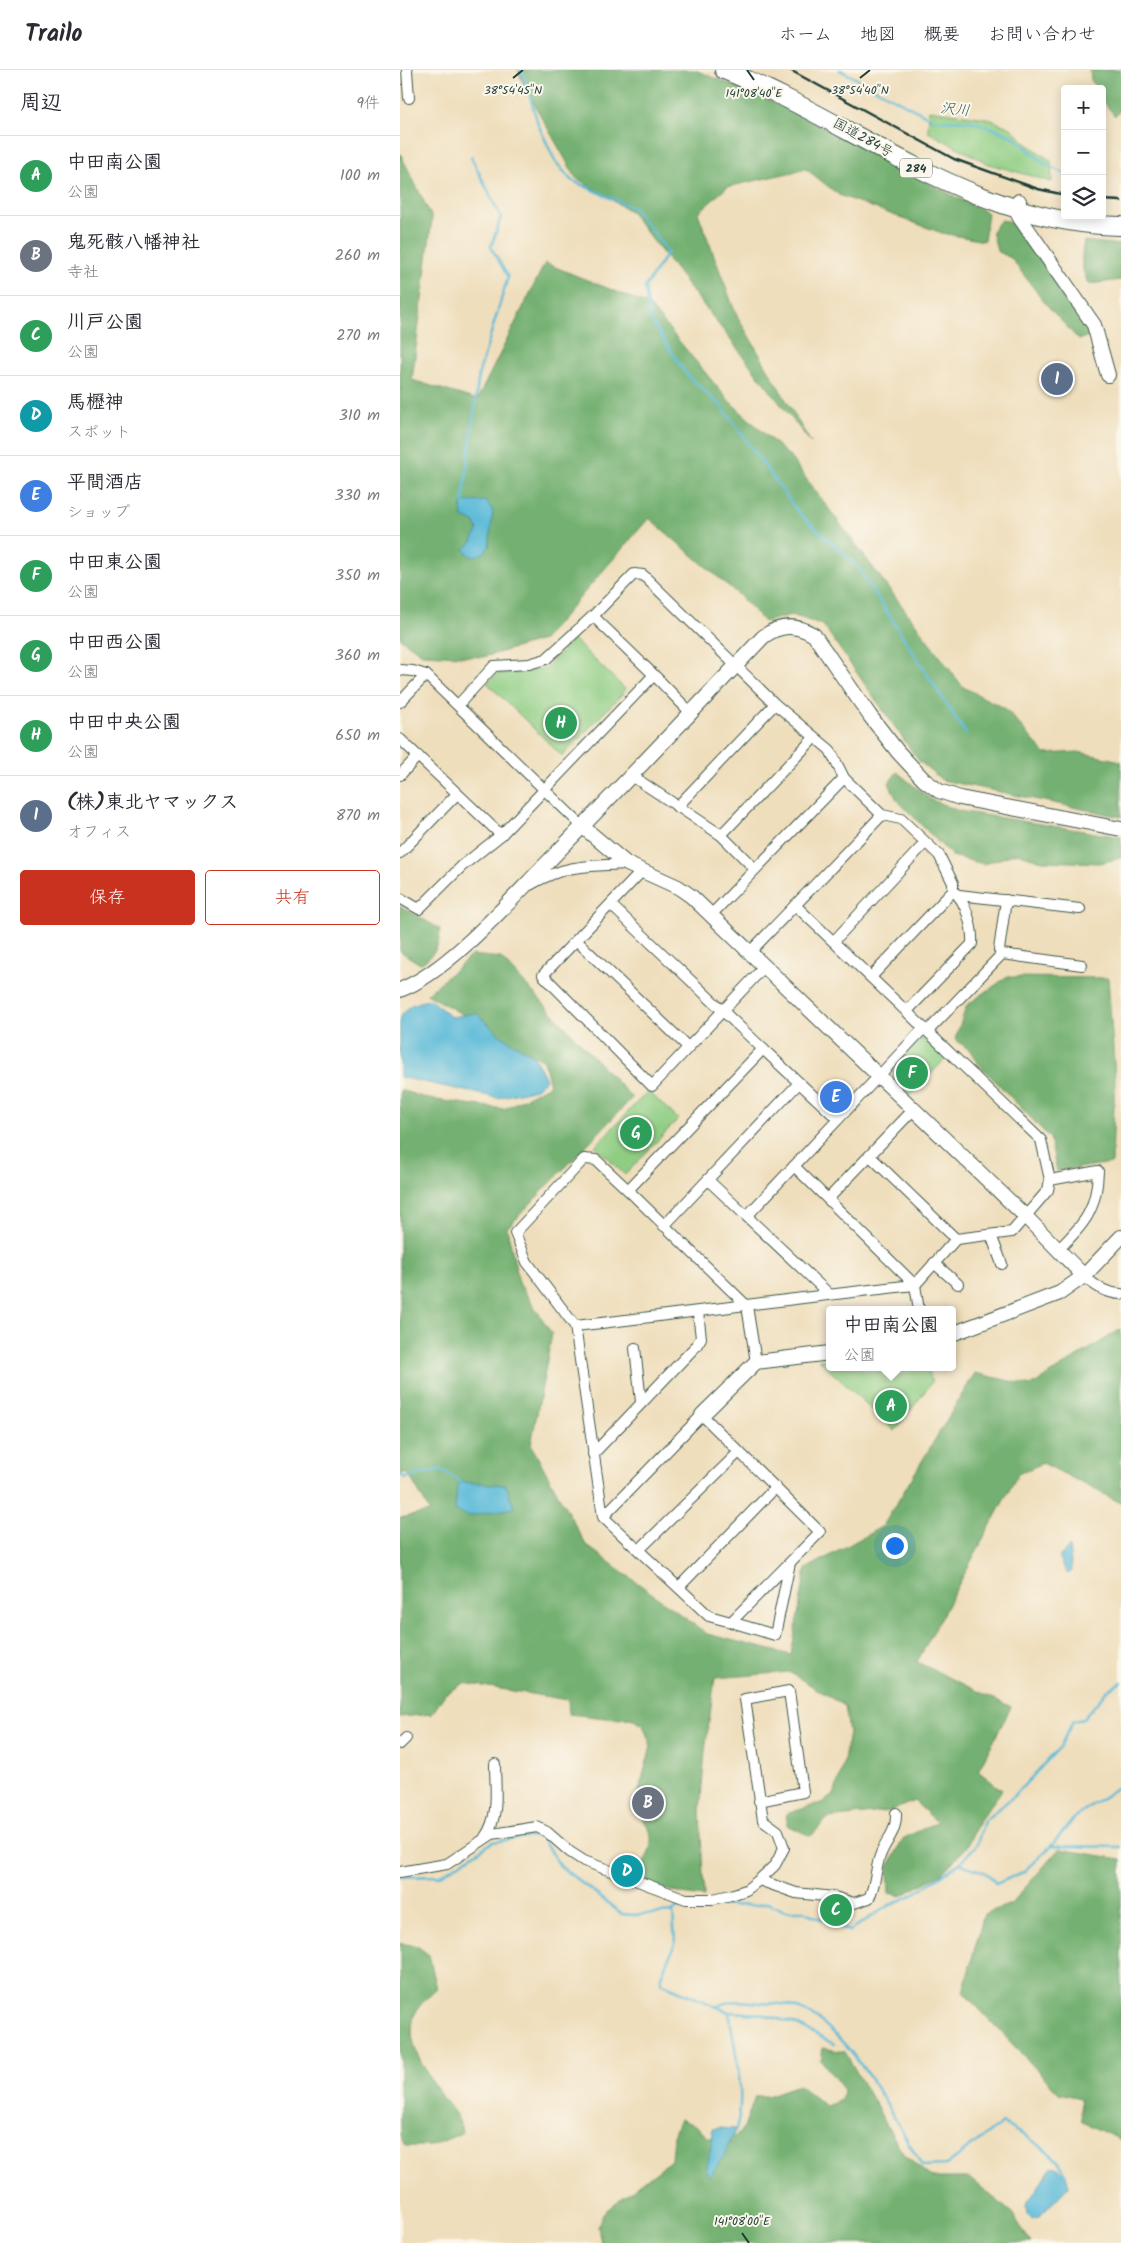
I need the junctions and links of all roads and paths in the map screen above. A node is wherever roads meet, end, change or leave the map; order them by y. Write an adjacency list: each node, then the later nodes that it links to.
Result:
1 (407, 70): 4 (street)
2 (724, 70): 5 (highway, 国道284号 / 284)
3 (745, 70): 5 (highway, 国道284号 / 284)
4 (409, 98)
5 (1018, 205): 6 (highway, 国道284号 / 284); 9 (highway, 国道284号 / 284); 10 (street)
6 (1061, 211)
7 (1106, 216): 8 (highway)
8 (1121, 216)
9 (1121, 226)
10 (1108, 375)
11 (593, 616): 12 (street); 15 (street); 18 (street)
12 (736, 665): 17 (street); 19 (street); 31 (street)
13 (400, 670): 14 (street)
14 (426, 675): 16 (street); 18 (street)
15 (654, 675): 19 (street); 26 (street)
16 (400, 702)
17 (776, 704): 20 (street); 28 (street)
18 (458, 705): 26 (street)
19 (691, 713): 24 (street)
20 (814, 738): 25 (street); 33 (street)
21 (400, 739): 22 (street)
22 (418, 756): 23 (street); 27 (street)
23 (400, 775)
24 (632, 776): 28 (street); 30 (street)
25 (844, 778): 29 (street); 37 (street)
26 (546, 790): 30 (street); 32 (street)
27 (457, 794): 32 (street); 35 (street)
28 (677, 807): 33 (street)
29 (882, 815): 34 (street); 44 (street)
30 (584, 827): 36 (street); 39 (street)
31 (1121, 829)
32 (502, 835): 41 (street)
33 (721, 835): 37 (street)
34 (925, 843): 40 (street); 48 (street)
35 (400, 853)
36 (627, 864): 38 (street); 39 (street)
37 (756, 869): 46 (street)
38 (642, 871): 43 (street); 46 (street)
39 (521, 890): 54 (street)
40 (956, 893): 42 (street); 53 (street); 55 (street)
41 (400, 898)
42 (1006, 900): 45 (street); 50 (street)
43 (611, 905): 47 (street); 56 (street)
44 (795, 906): 48 (street); 49 (street)
45 (1080, 909)
46 (711, 915): 49 (street)
47 (577, 941): 58 (street); 58 (street)
48 (834, 941): 53 (street)
49 (750, 952): 52 (street)
50 (1002, 954): 51 (street); 57 (street)
51 (1082, 965)
52 (765, 966): 56 (street); 60 (street)
53 (871, 977): 55 (street)
54 (400, 990)
55 (906, 1011): 57 (street)
56 (723, 1012): 58 (street); 59 (street)
57 (926, 1030): 60 (street); 67 (street)
58 (688, 1048)
59 (763, 1049): 61 (street); 68 (street)
60 (878, 1076): 62 (street); 63 (street)
61 (799, 1083): 63 (street); 66 (street)
62 (914, 1109): 64 (street); 71 (street)
63 (838, 1119): 65 (street)
64 (870, 1156): 69 (street); 75 (street)
65 (794, 1166): 69 (street); 70 (street)
66 (708, 1180): 70 (street); 72 (street)
67 (1050, 1180): 71 (street); 76 (street)
68 (628, 1190): 72 (street); 87 (street)
69 (828, 1199): 81 (street)
70 (747, 1216): 82 (street)
71 (1025, 1216): 73 (street); 76 (street)
72 (664, 1226): 84 (street)
73 (991, 1235): 75 (street); 78 (street)
74 (1121, 1237): 79 (street)
75 (956, 1239): 77 (street)
76 (1058, 1250): 79 (street)
77 (934, 1263): 80 (street); 81 (street)
78 (1002, 1264)
79 (1084, 1276): 83 (street); 88 (street)
80 (958, 1284)
81 (915, 1285): 82 (street); 85 (street)
82 (829, 1294): 84 (street)
83 (1121, 1294)
84 (747, 1306): 86 (street); 91 (street)
85 (919, 1306)
86 (698, 1312): 87 (street); 92 (street)
87 (575, 1326): 95 (street)
88 (956, 1332)
89 (635, 1348): 92 (street)
90 (826, 1353): 91 (street)
91 (756, 1362): 93 (street)
92 (641, 1402): 95 (street)
93 (702, 1415): 94 (street); 97 (street)
94 (739, 1452): 96 (street); 98 (street)
95 (593, 1454): 97 (street)
96 (776, 1487): 99 (street); 100 (street)
97 (603, 1517): 98 (street)
98 (638, 1550): 100 (street)
99 (790, 1563): 101 (street); 101 (street)
100 (679, 1587): 101 (street)
101 (731, 1622)
102 (494, 1764): 105 (street)
103 (759, 1801): 103 (street); 107 (street)
104 (896, 1813): 107 (street)
105 (484, 1837): 106 (street); 107 (street)
106 (400, 1872)
107 (759, 1880)

